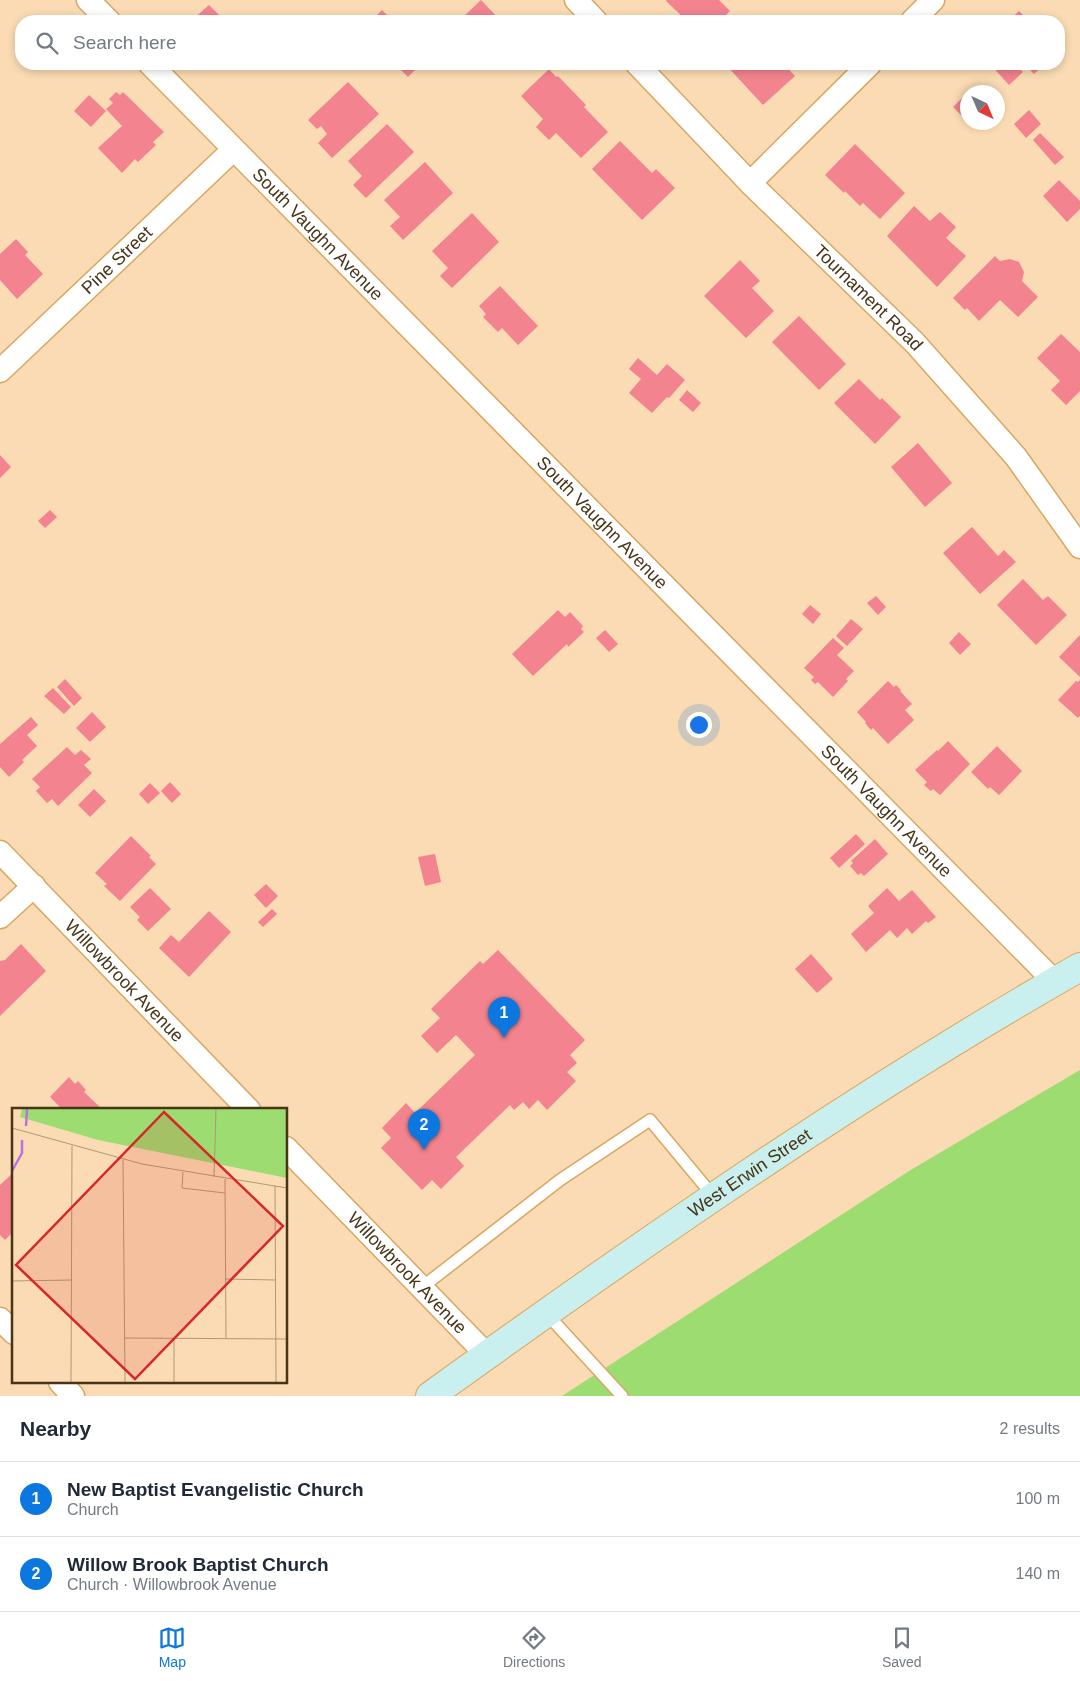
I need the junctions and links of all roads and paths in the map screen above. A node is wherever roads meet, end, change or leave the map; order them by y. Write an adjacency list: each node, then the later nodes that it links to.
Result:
1 (88, 0): 4 (street)
2 (576, 0): 5 (street)
3 (933, 0): 6 (street)
4 (103, 15)
5 (590, 15)
6 (918, 15)
7 (156, 70): 10 (street, South Vaughn Avenue)
8 (643, 70): 11 (street, Tournament Road)
9 (864, 70): 11 (street)
10 (234, 150): 12 (street, Pine Street); 18 (street, South Vaughn Avenue)
11 (750, 183): 13 (street, Tournament Road)
12 (0, 372)
13 (1080, 547)
14 (0, 852): 15 (street, Willowbrook Avenue)
15 (34, 886): 16 (street); 19 (street, Willowbrook Avenue)
16 (0, 917)
17 (1080, 967): 18 (main road, West Erwin Street)
18 (1054, 981): 21 (main road, West Erwin Street)
19 (247, 1108)
20 (288, 1150): 22 (street, Willowbrook Avenue)
21 (714, 1197): 22 (lane); 23 (main road, West Erwin Street)
22 (421, 1288): 26 (street, Willowbrook Avenue)
23 (546, 1313): 26 (main road, West Erwin Street); 30 (lane)
24 (0, 1319): 25 (street)
25 (12, 1331)
26 (486, 1355): 29 (main road, West Erwin Street)
27 (62, 1384): 28 (street)
28 (73, 1396)
29 (430, 1396)
30 (622, 1396)

